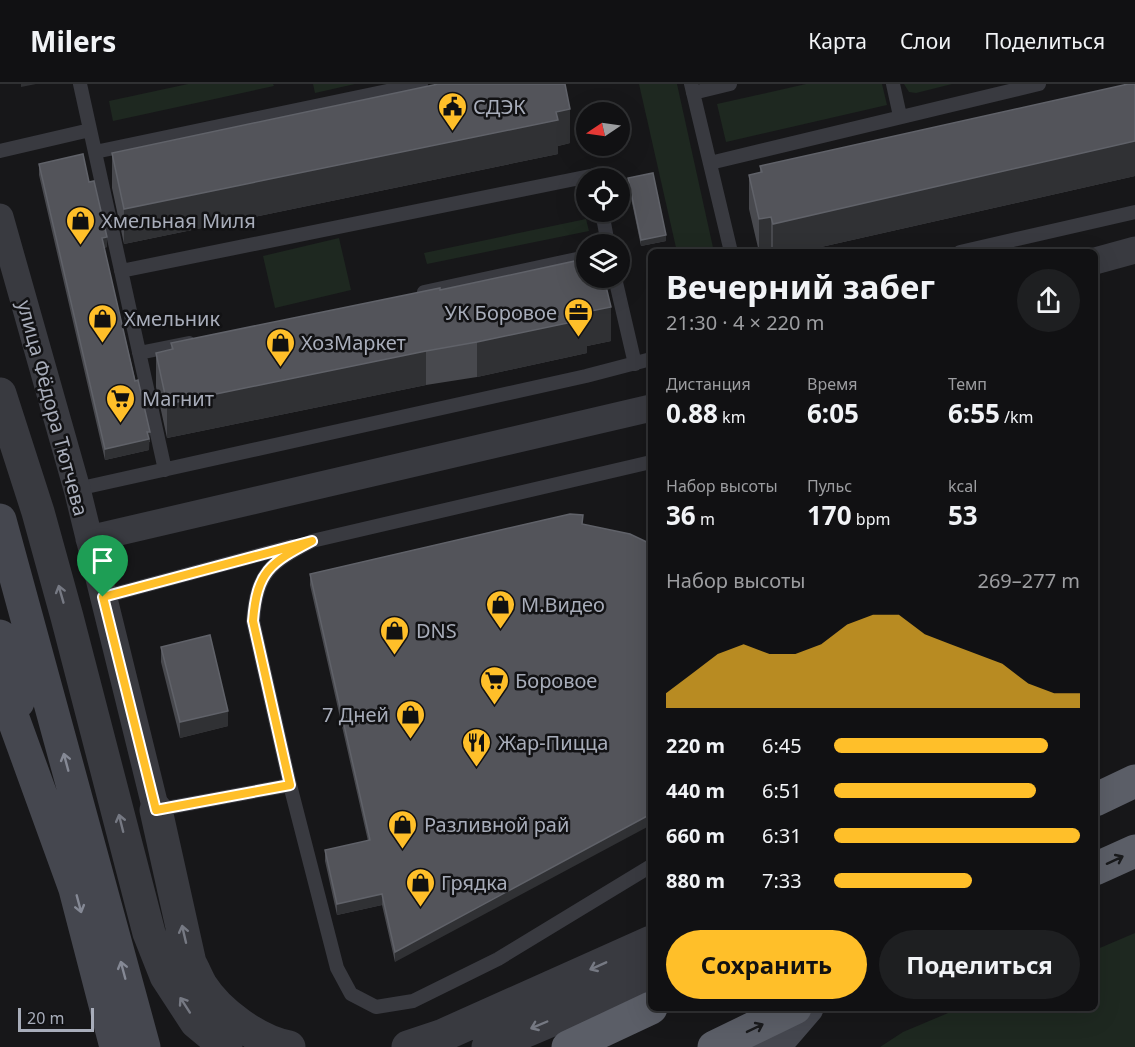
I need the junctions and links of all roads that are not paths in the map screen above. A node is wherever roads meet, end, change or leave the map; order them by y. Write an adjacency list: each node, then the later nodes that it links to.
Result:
1 (80, 84): 8 (lane)
2 (421, 84): 10 (lane)
3 (730, 84): 6 (lane)
4 (892, 84): 7 (lane)
5 (1039, 84): 7 (lane)
6 (692, 89): 11 (lane)
7 (900, 116): 11 (lane)
8 (90, 129): 9 (lane); 10 (lane)
9 (0, 151)
10 (95, 152): 20 (lane)
11 (710, 163): 15 (lane)
12 (576, 179): 20 (lane)
13 (1135, 212): 16 (lane)
14 (0, 217): 31 (street, улица Фёдора Тютчева)
15 (730, 249)
16 (973, 249)
17 (1135, 250): 19 (street)
18 (576, 259): 22 (lane)
19 (1098, 260)
20 (121, 272): 24 (lane)
21 (617, 288): 26 (lane)
22 (414, 294)
23 (208, 339): 24 (lane)
24 (139, 354): 30 (lane)
25 (648, 360): 26 (lane)
26 (635, 364): 30 (lane)
27 (0, 394): 54 (street, one-way to 27)
28 (648, 409): 33 (street)
29 (648, 463): 34 (lane)
30 (165, 470): 31 (lane)
31 (77, 489): 33 (street, улица Фёдора Тютчева)
32 (0, 520): 53 (main road, one-way to 32)
33 (89, 539): 35 (street, улица Фёдора Тютчева)
34 (312, 541): 35 (lane); 39 (lane)
35 (103, 597): 42 (street, улица Фёдора Тютчева)
36 (0, 636): 43 (main road)
37 (0, 682): 43 (main road)
38 (1131, 783): 40 (street); 41 (highway)
39 (290, 785): 42 (lane); 45 (lane)
40 (1098, 792)
41 (1098, 799)
42 (156, 810): 55 (street, one-way to 42)
43 (61, 848): 52 (main road, one-way to 52)
44 (1135, 851): 46 (highway, one-way to 44)
45 (648, 868)
46 (1098, 868)
47 (648, 943): 56 (street, one-way to 56)
48 (648, 979): 57 (street, one-way to 57)
49 (648, 1009): 58 (highway)
50 (789, 1011): 59 (highway, one-way to 50)
51 (804, 1011): 60 (main road)
52 (117, 1047)
53 (144, 1047)
54 (226, 1047)
55 (289, 1047)
56 (408, 1047)
57 (488, 1047)
58 (568, 1047)
59 (714, 1047)
60 (765, 1047)

